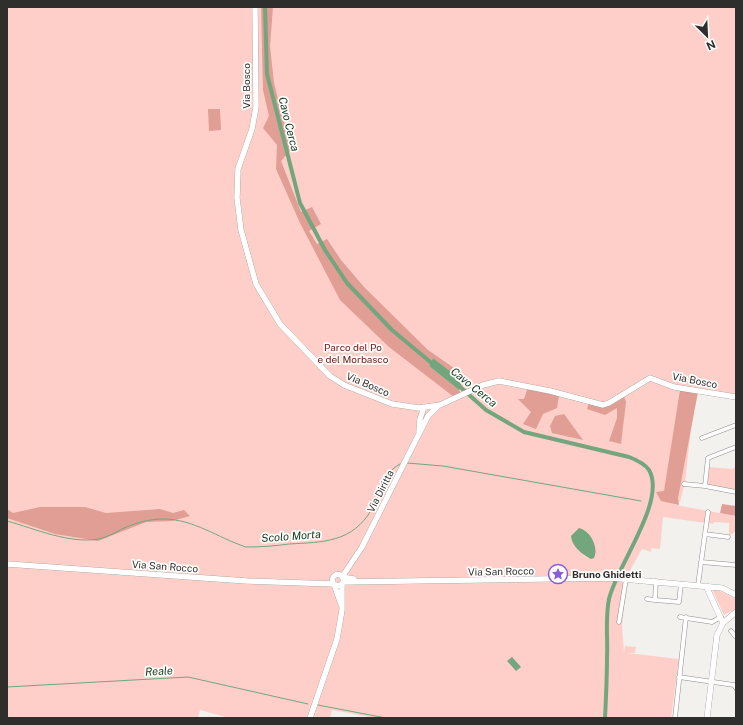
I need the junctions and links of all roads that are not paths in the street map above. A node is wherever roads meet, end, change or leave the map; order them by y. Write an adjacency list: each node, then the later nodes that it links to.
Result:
1 (255, 7): 4 (street, Via Bosco)
2 (736, 397): 3 (street, Via Bosco)
3 (440, 405): 5 (street, Via Bosco); 6 (street, Via Diritta)
4 (410, 407): 5 (street, Via Bosco); 7 (street)
5 (424, 407): 6 (street); 7 (street, Via Diritta)
6 (428, 416): 9 (street, Via Diritta)
7 (420, 419): 9 (street, Via Diritta)
8 (736, 425): 10 (street)
9 (418, 436): 18 (street, Via Diritta)
10 (702, 438)
11 (736, 447): 13 (street)
12 (684, 484): 13 (street)
13 (705, 486): 14 (street)
14 (736, 492)
15 (708, 512): 16 (street)
16 (705, 534): 17 (street); 19 (street)
17 (728, 537)
18 (358, 554): 22 (street, Via Diritta); 25 (street, Via Diritta)
19 (701, 562): 21 (street); 30 (street)
20 (7, 564): 28 (street, Via San Rocco)
21 (736, 565)
22 (349, 567): 24 (street); 25 (street, Via Diritta)
23 (625, 578): 26 (street, Via San Rocco); 27 (street, Via San Rocco); 40 (street)
24 (356, 579): 25 (street, Via San Rocco); 26 (street, Via San Rocco)
25 (341, 580): 26 (street, Via San Rocco); 28 (street); 28 (street, Via San Rocco); 35 (street)
26 (368, 581)
27 (656, 581): 29 (street, Via San Rocco); 34 (street)
28 (333, 582): 35 (street)
29 (681, 584): 30 (street, Via San Rocco); 34 (street)
30 (698, 585): 31 (street, Via San Rocco)
31 (706, 586): 32 (street, Via San Rocco); 39 (street)
32 (736, 595)
33 (646, 599): 34 (street)
34 (655, 600)
35 (341, 604): 47 (street)
36 (736, 612): 41 (street)
37 (680, 617): 38 (street)
38 (686, 617): 39 (street); 44 (street)
39 (721, 617): 41 (street)
40 (619, 622)
41 (723, 623): 45 (street)
42 (731, 631): 43 (street)
43 (736, 637)
44 (679, 677): 45 (street); 48 (street)
45 (712, 681): 46 (street); 49 (street)
46 (736, 688)
47 (310, 718)
48 (675, 718)
49 (707, 718)

